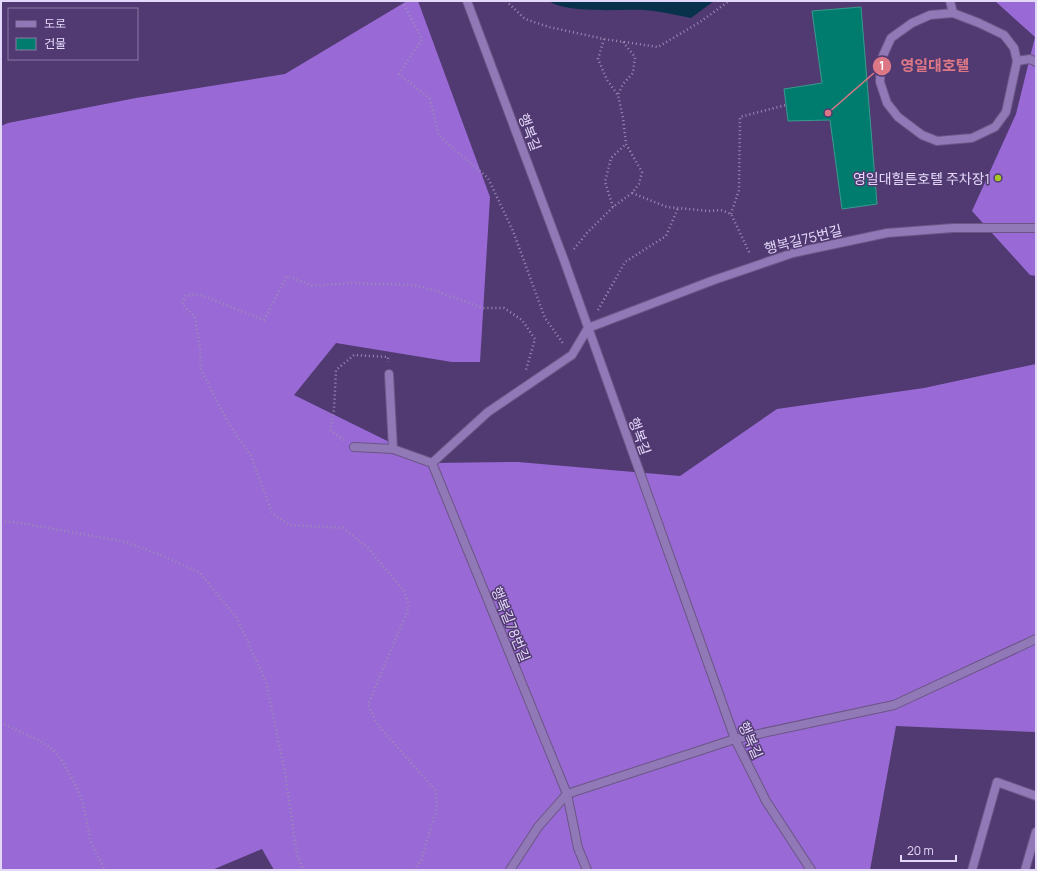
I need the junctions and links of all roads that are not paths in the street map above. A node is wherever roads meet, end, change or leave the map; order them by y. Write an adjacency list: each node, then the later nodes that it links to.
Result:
1 (467, 1): 7 (street, 행복길)
2 (950, 1): 3 (street)
3 (953, 13): 4 (street); 4 (street)
4 (1017, 62): 5 (street)
5 (1036, 62)
6 (1036, 228): 7 (street, 행복길75번길)
7 (588, 328): 11 (street); 13 (street, 행복길)
8 (389, 374): 10 (street)
9 (354, 447): 10 (street)
10 (393, 449): 11 (street)
11 (432, 463): 14 (street, 행복길78번길)
12 (1036, 639): 13 (street)
13 (735, 739): 14 (street); 19 (street, 행복길)
14 (567, 794): 17 (street); 18 (street, 행복길78번길)
15 (1036, 796): 20 (street)
16 (1036, 832): 21 (street)
17 (510, 870)
18 (587, 870)
19 (811, 870)
20 (972, 870)
21 (1025, 870)

